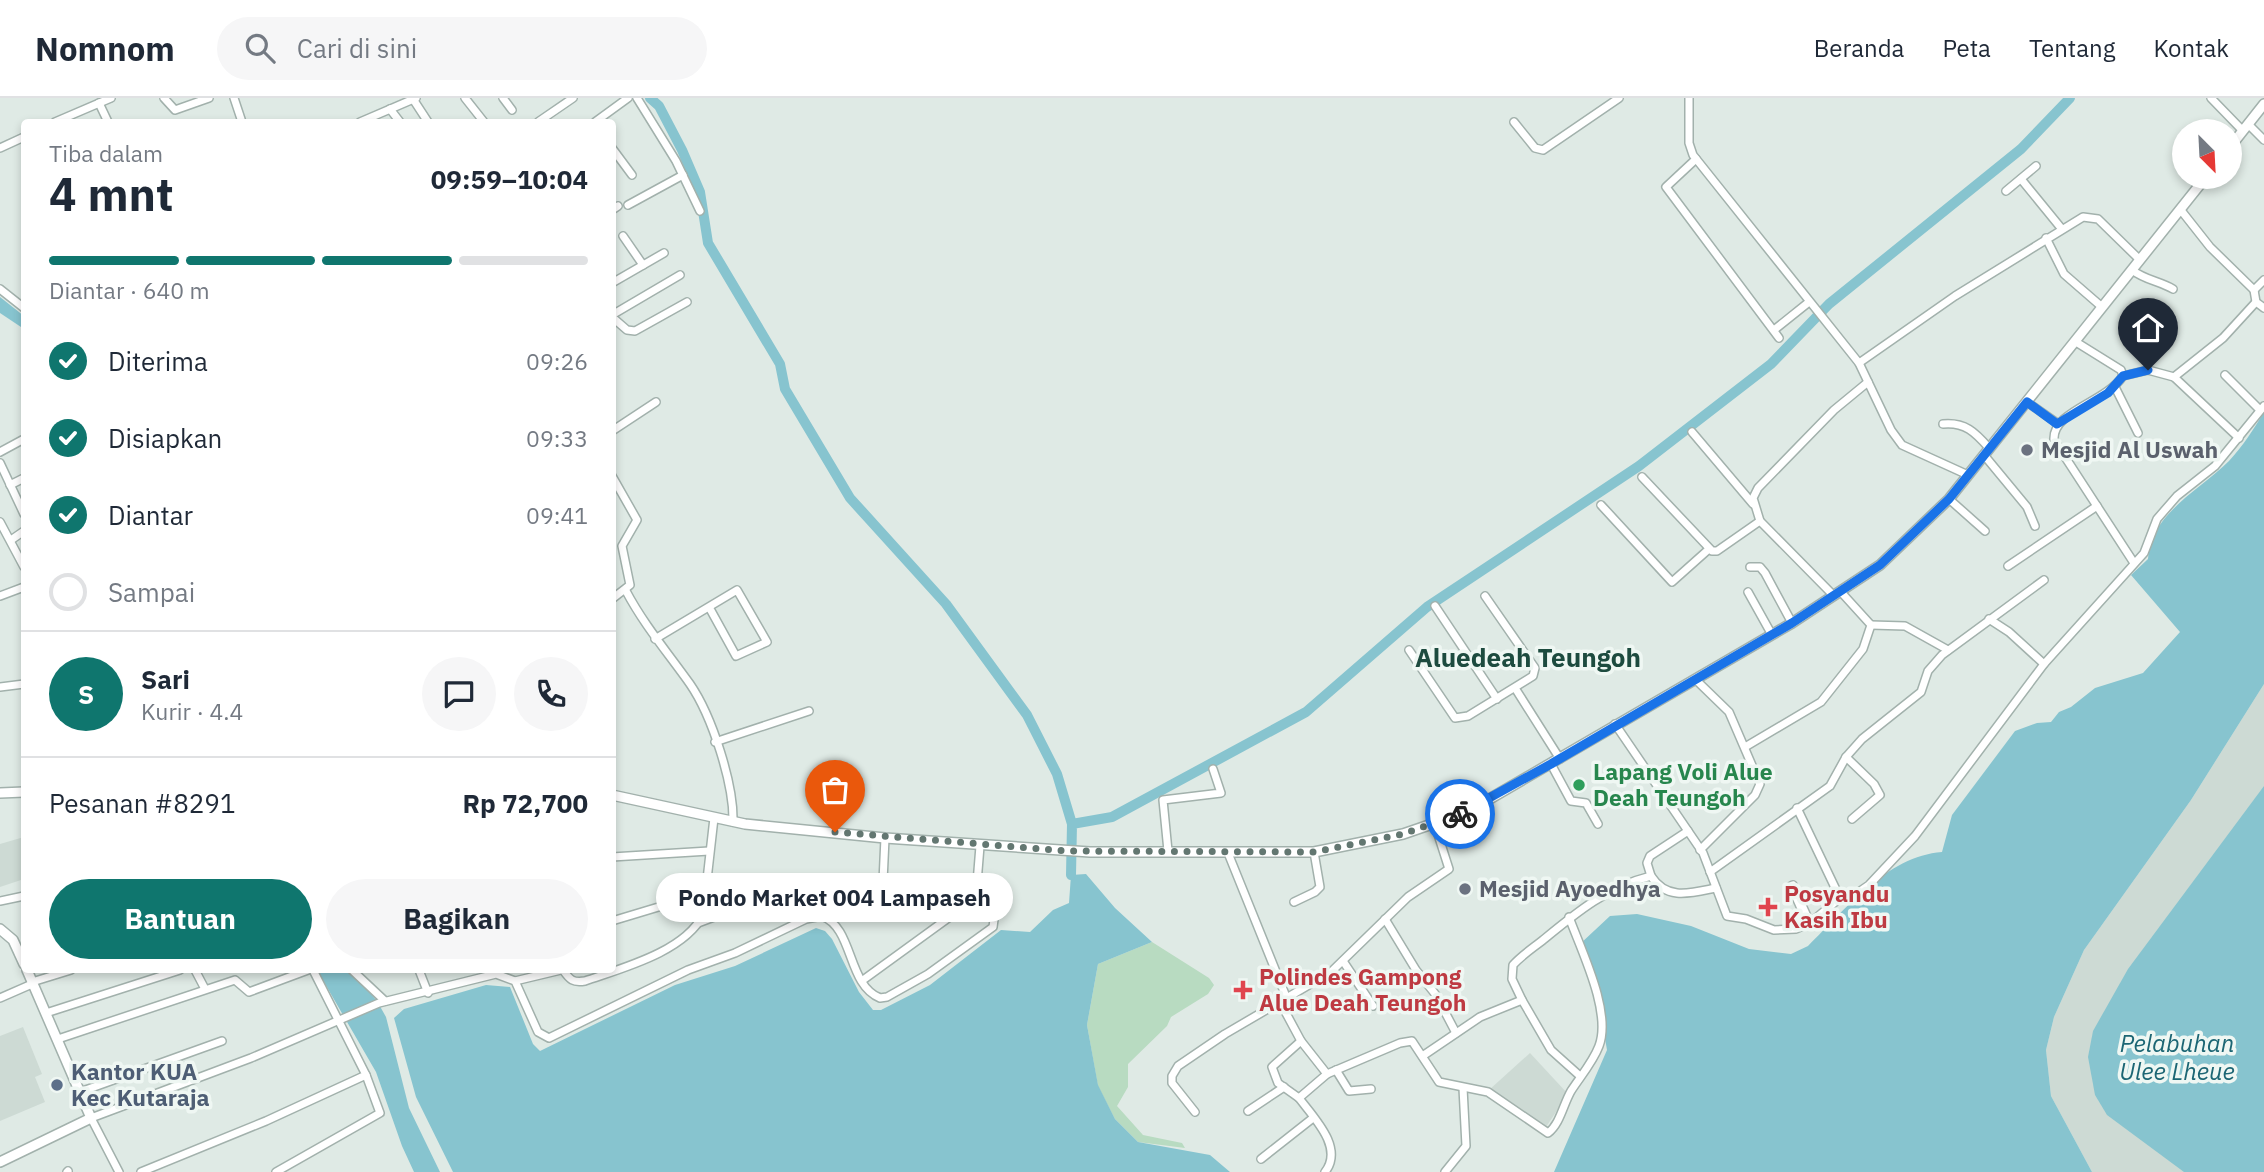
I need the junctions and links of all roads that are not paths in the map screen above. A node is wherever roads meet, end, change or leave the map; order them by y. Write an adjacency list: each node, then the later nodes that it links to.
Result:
1 (111, 98): 14 (street)
2 (164, 98): 3 (street)
3 (209, 98)
4 (234, 98): 20 (street)
5 (465, 98): 24 (street)
6 (503, 98): 17 (street)
7 (573, 98): 25 (street)
8 (628, 98): 26 (street)
9 (637, 98): 36 (street)
10 (1619, 98): 27 (street)
11 (1689, 98): 34 (street)
12 (2211, 98): 28 (street)
13 (414, 99): 16 (street); 23 (street)
14 (99, 103): 18 (street); 19 (street)
15 (2264, 104): 28 (street)
16 (390, 109): 21 (street); 22 (street)
17 (512, 110)
18 (62, 119)
19 (107, 119)
20 (242, 119)
21 (367, 119)
22 (398, 119)
23 (426, 119)
24 (482, 119)
25 (542, 119)
26 (599, 119)
27 (1514, 122)
28 (2246, 127): 29 (street); 31 (street)
29 (2242, 132)
30 (21, 138): 32 (street)
31 (2264, 140)
32 (0, 148)
33 (616, 154): 37 (street)
34 (1696, 159): 59 (street); 65 (street)
35 (2036, 166): 38 (street)
36 (682, 175): 41 (street); 43 (street)
37 (632, 176)
38 (2021, 179): 40 (street); 44 (street)
39 (2196, 189): 42 (street)
40 (2006, 191)
41 (628, 205)
42 (2180, 209): 48 (street); 56 (street)
43 (699, 211)
44 (2061, 228): 46 (street); 48 (street)
45 (623, 236): 49 (street)
46 (2046, 238): 61 (street); 68 (street)
47 (664, 253): 49 (street)
48 (2139, 259): 50 (street)
49 (643, 265): 53 (street)
50 (2132, 270): 55 (street); 61 (street)
51 (680, 275): 63 (street)
52 (2264, 280): 56 (street)
53 (616, 281)
54 (0, 289): 60 (street)
55 (2173, 289)
56 (2254, 290): 58 (street)
57 (687, 302): 64 (street)
58 (2256, 302): 62 (street); 71 (street)
59 (1812, 305): 65 (street); 68 (street)
60 (21, 306)
61 (2102, 307): 67 (street)
62 (2264, 308)
63 (616, 314)
64 (616, 320)
65 (1774, 330): 66 (street)
66 (1779, 338)
67 (2076, 342): 70 (street); 75 (street)
68 (1858, 363): 72 (street)
69 (2225, 375): 76 (street)
70 (2123, 376): 71 (street); 73 (street)
71 (2174, 377): 82 (street)
72 (1868, 382): 87 (street); 95 (street)
73 (2115, 387): 78 (street); 81 (street)
74 (656, 402): 79 (street)
75 (2027, 402): 78 (street); 85 (street)
76 (2262, 408): 82 (street)
77 (1943, 424): 85 (street)
78 (2057, 424): 94 (street)
79 (616, 428)
80 (1692, 432): 95 (street)
81 (2138, 433)
82 (2239, 438): 107 (street)
83 (21, 441): 84 (street)
84 (0, 452)
85 (1987, 452): 87 (street); 99 (street)
86 (0, 463): 91 (street)
87 (1968, 475): 92 (street)
88 (1642, 477): 105 (street)
89 (21, 480): 91 (street)
90 (616, 483): 103 (street)
91 (10, 485): 96 (street)
92 (1949, 499): 100 (street); 114 (street)
93 (1601, 505): 105 (street)
94 (2097, 506): 107 (street); 108 (street)
95 (1755, 507): 97 (street)
96 (21, 508)
97 (1760, 521): 105 (street); 114 (street)
98 (0, 522): 102 (street)
99 (2035, 526)
100 (1985, 531)
101 (21, 533): 102 (street)
102 (10, 540): 106 (street)
103 (622, 547): 104 (street); 112 (street)
104 (616, 548)
105 (1709, 549)
106 (21, 561)
107 (2134, 563): 127 (street)
108 (2008, 566)
109 (1750, 567): 121 (street)
110 (2044, 580): 120 (street)
111 (21, 588): 115 (street)
112 (626, 591): 116 (street); 124 (street)
113 (1748, 592): 123 (street)
114 (1838, 594): 121 (street); 122 (street)
115 (0, 596)
116 (616, 596)
117 (1485, 596): 131 (street)
118 (1435, 606): 132 (street)
119 (709, 607): 119 (street); 124 (street)
120 (1989, 620): 126 (street); 127 (street)
121 (1792, 623): 123 (street)
122 (1871, 625): 126 (street); 136 (street)
123 (1772, 635): 128 (street)
124 (654, 639): 135 (street)
125 (1409, 650): 132 (street)
126 (1948, 650): 137 (street)
127 (2044, 664): 165 (street)
128 (1695, 679): 134 (street); 136 (street)
129 (21, 684): 130 (street)
130 (0, 687)
131 (1515, 688): 132 (street); 138 (street)
132 (1497, 699)
133 (809, 712): 135 (street)
134 (1615, 724): 138 (street); 150 (street)
135 (715, 742): 147 (street)
136 (1745, 747): 154 (street)
137 (1846, 757): 144 (street); 146 (street)
138 (1560, 759): 139 (street)
139 (1551, 764): 148 (street); 149 (street)
140 (1213, 769): 155 (street)
141 (21, 792): 142 (street)
142 (0, 793)
143 (616, 796): 145 (street)
144 (1797, 808): 159 (street); 165 (street)
145 (714, 818): 147 (street); 153 (street)
146 (1852, 819)
147 (733, 822): 151 (street)
148 (1434, 822): 156 (street); 174 (street)
149 (1598, 824)
150 (1688, 831): 154 (street); 160 (street)
151 (885, 838): 152 (street); 169 (street)
152 (980, 846): 155 (street); 161 (street)
153 (709, 850): 158 (street); 163 (street)
154 (1700, 850): 159 (street)
155 (1167, 852): 157 (street)
156 (1314, 852): 157 (street); 168 (street)
157 (1228, 853): 200 (street)
158 (616, 857)
159 (1710, 872): 162 (street)
160 (1651, 877): 162 (street); 172 (street)
161 (977, 883): 170 (street); 195 (street)
162 (1716, 888): 176 (street)
163 (705, 893): 173 (street); 175 (street)
164 (21, 897): 167 (street)
165 (1839, 898): 176 (street)
166 (762, 899): 175 (street)
167 (0, 901)
168 (1294, 902)
169 (881, 903): 170 (street); 171 (street)
170 (959, 910): 195 (street)
171 (822, 916): 194 (street); 195 (street)
172 (1569, 917): 201 (street); 214 (street)
173 (616, 919)
174 (1385, 919): 179 (street); 206 (street)
175 (698, 923): 180 (street)
176 (1810, 923): 176 (street)
177 (0, 929): 178 (street)
178 (21, 957)
179 (1343, 961): 200 (street); 203 (street)
180 (616, 970)
181 (28, 973): 196 (street)
182 (62, 973): 196 (street)
183 (171, 973): 204 (street)
184 (197, 973): 197 (street)
185 (303, 973): 197 (street)
186 (313, 973): 205 (street)
187 (355, 973): 202 (street)
188 (420, 973): 198 (street)
189 (493, 973): 198 (street)
190 (498, 973): 194 (street)
191 (549, 973): 194 (street)
192 (566, 973): 193 (street)
193 (609, 973)
194 (515, 981)
195 (863, 981)
196 (32, 983): 199 (street); 204 (street)
197 (205, 989): 207 (street)
198 (428, 993): 202 (street)
199 (0, 998)
200 (1283, 1000): 209 (street); 221 (street)
201 (1522, 1000): 206 (street); 214 (street)
202 (382, 1002): 205 (street)
203 (1373, 1006)
204 (46, 1013): 207 (street)
205 (341, 1021): 213 (street); 222 (street)
206 (1456, 1032): 210 (street)
207 (58, 1040): 218 (street)
208 (222, 1041): 218 (street)
209 (1300, 1041): 212 (street); 215 (street)
210 (1424, 1055): 211 (street); 216 (street)
211 (1336, 1070): 212 (street); 217 (street)
212 (1327, 1074): 219 (street)
213 (366, 1075): 227 (street); 228 (street)
214 (1580, 1076): 216 (street)
215 (1284, 1087): 219 (street); 220 (street)
216 (1463, 1088): 230 (street)
217 (1371, 1090)
218 (80, 1092): 222 (street)
219 (1299, 1098): 223 (street)
220 (1248, 1111)
221 (1195, 1112)
222 (91, 1118): 225 (street); 226 (street)
223 (1313, 1118): 224 (street); 229 (street)
224 (1261, 1159)
225 (0, 1162)
226 (119, 1172)
227 (141, 1172)
228 (275, 1172)
229 (1325, 1172)
230 (1445, 1172)

